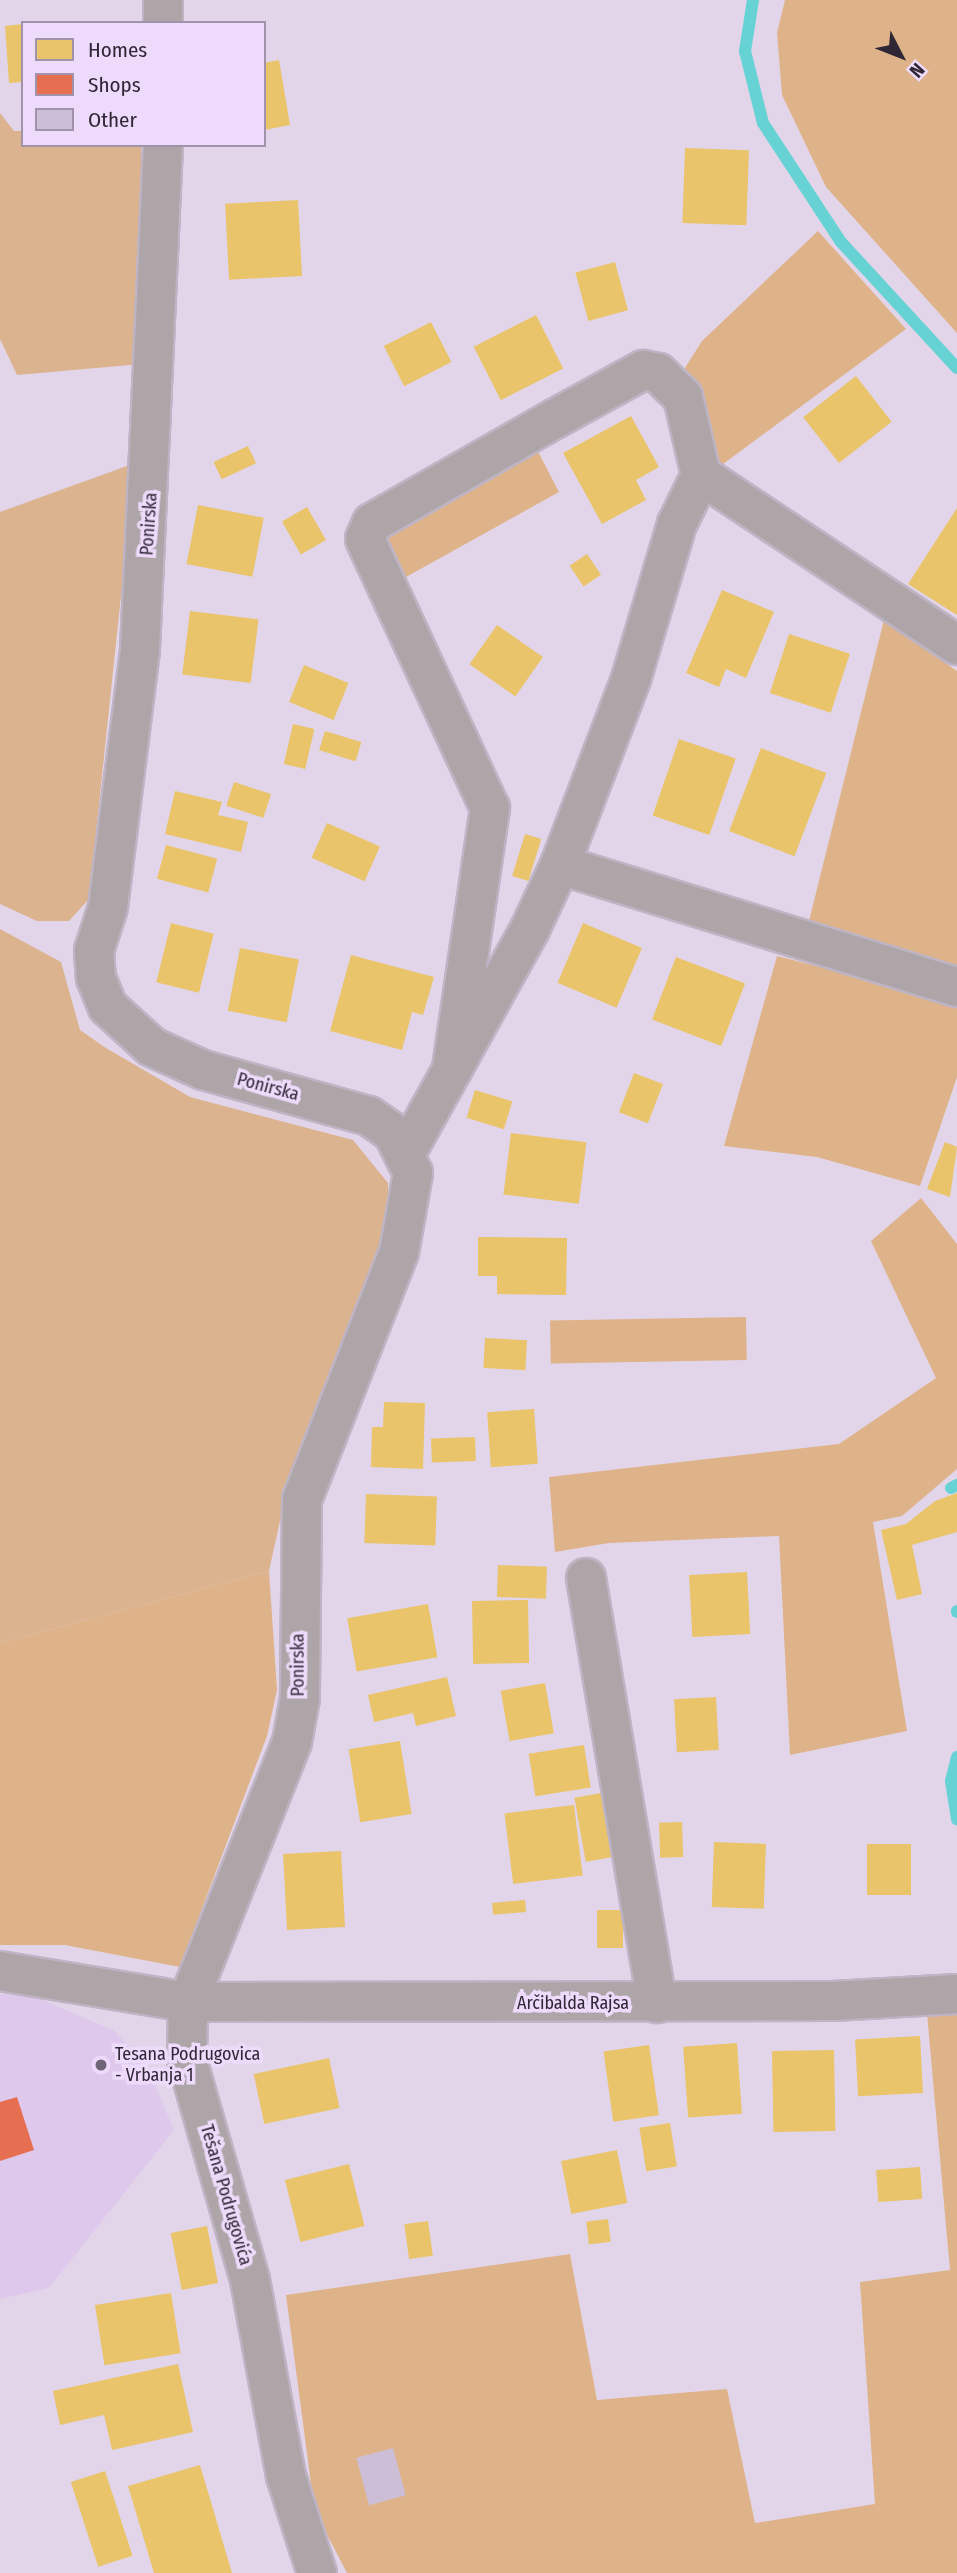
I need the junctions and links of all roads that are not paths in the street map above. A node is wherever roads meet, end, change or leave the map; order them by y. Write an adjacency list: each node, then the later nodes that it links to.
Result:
1 (163, 0): 2 (street)
2 (163, 21)
3 (163, 147): 9 (street, Ponirska)
4 (701, 475): 5 (street); 6 (street); 8 (street)
5 (957, 645)
6 (560, 865): 7 (street); 8 (street)
7 (957, 987)
8 (452, 1070): 9 (street)
9 (407, 1151): 13 (street, Ponirska)
10 (586, 1578): 14 (street)
11 (0, 1971): 13 (street)
12 (957, 1994): 14 (street, Arčibalda Rajsa)
13 (188, 2002): 14 (street, Arčibalda Rajsa); 15 (street, Tešana Podrugovića)
14 (657, 2003)
15 (317, 2573)

